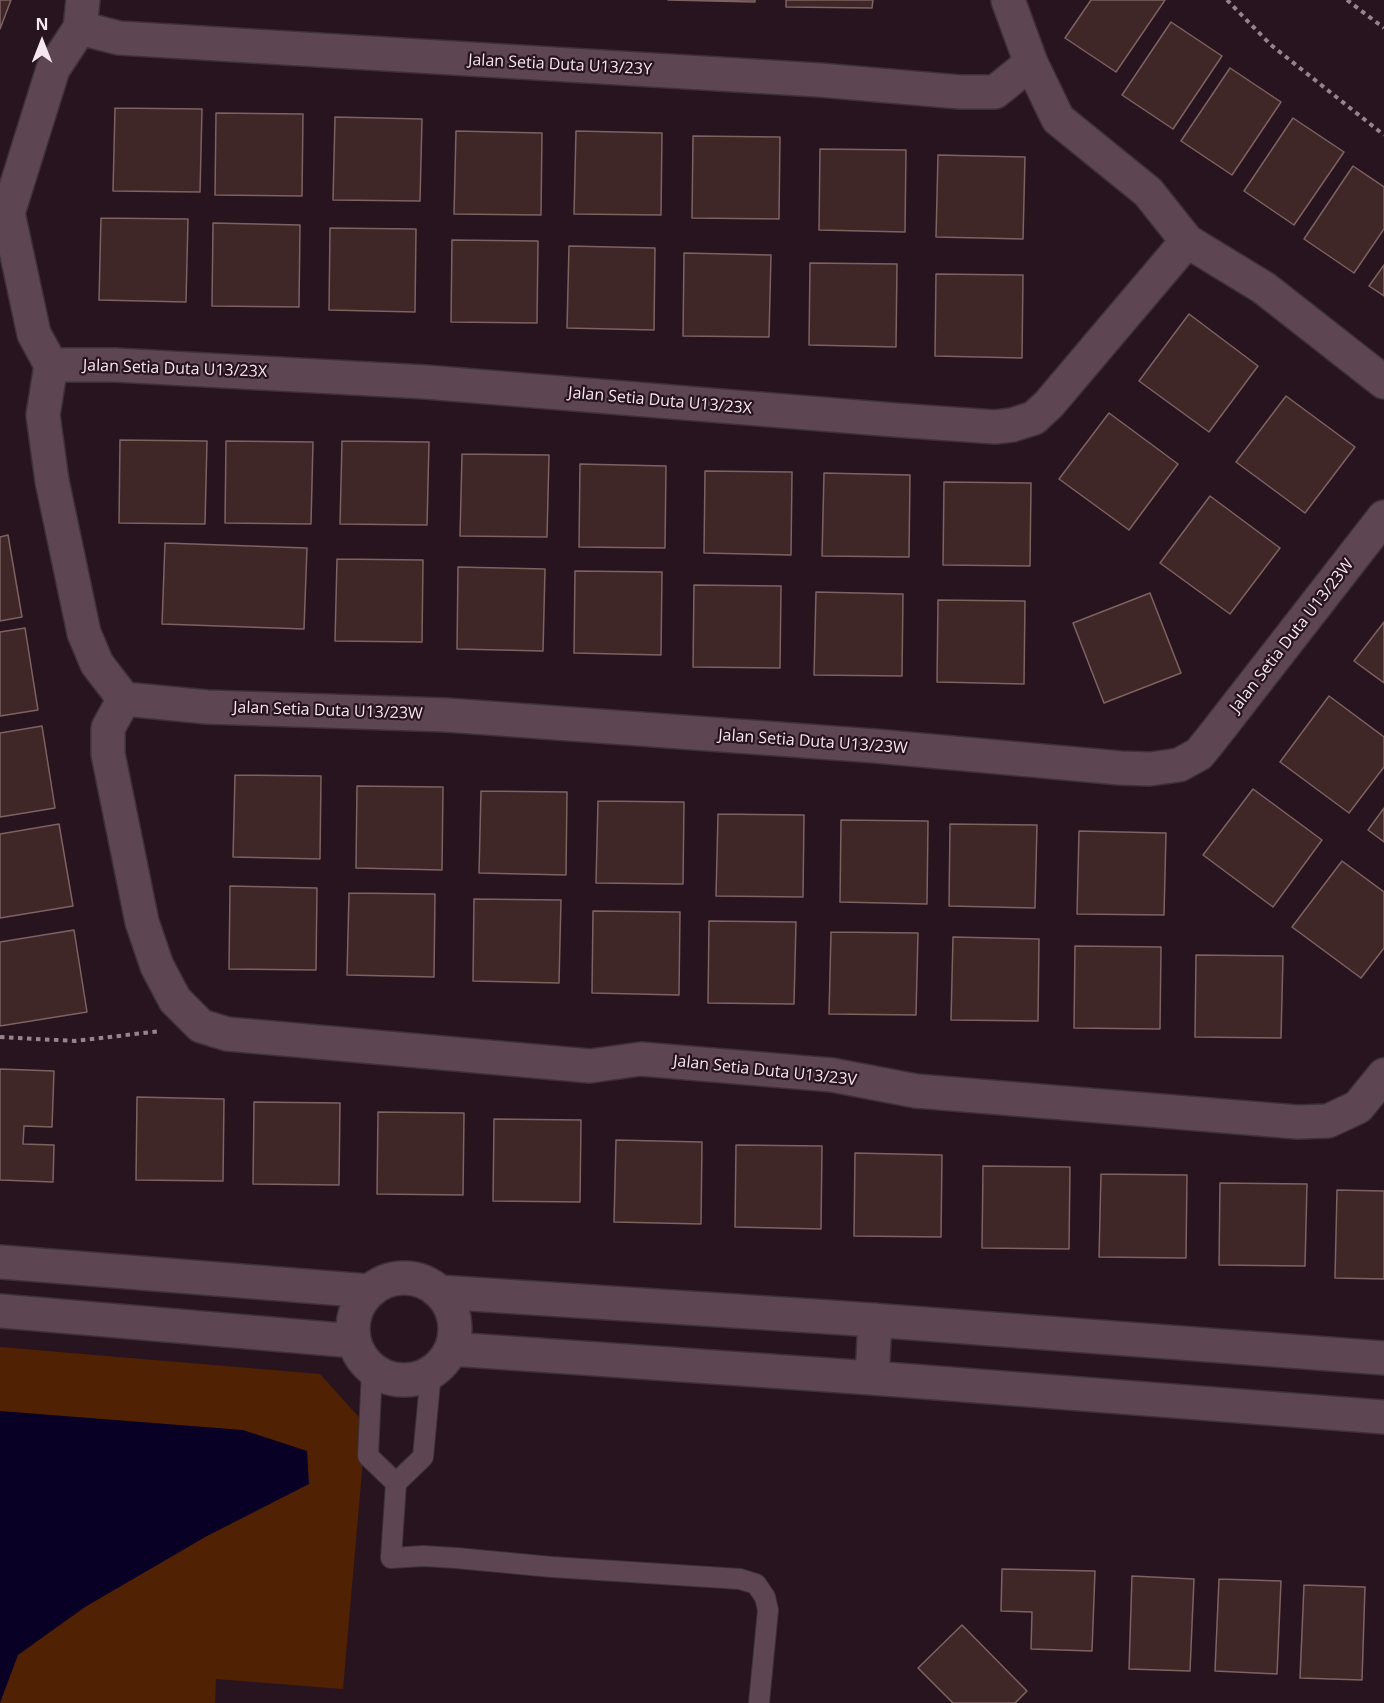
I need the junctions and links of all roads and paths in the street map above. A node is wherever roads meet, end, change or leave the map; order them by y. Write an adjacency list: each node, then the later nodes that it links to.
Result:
1 (1008, 0): 6 (street)
2 (1227, 0): 7 (path)
3 (1347, 0): 5 (path)
4 (81, 14): 6 (street, Jalan Setia Duta U13/23Y); 9 (street)
5 (1384, 28)
6 (1031, 63): 8 (street)
7 (1384, 135)
8 (1187, 241): 9 (street, Jalan Setia Duta U13/23X); 10 (street)
9 (51, 365): 12 (street)
10 (1384, 382)
11 (1384, 517): 12 (street, Jalan Setia Duta U13/23W)
12 (124, 699): 13 (street)
13 (201, 1026): 14 (path); 15 (street, Jalan Setia Duta U13/23V)
14 (0, 1037)
15 (1384, 1075)
16 (0, 1262): 17 (street)
17 (369, 1292): 18 (street); 21 (street)
18 (439, 1292): 20 (street); 23 (street)
19 (0, 1311): 21 (street)
20 (875, 1320): 22 (street); 25 (street)
21 (354, 1341): 24 (street)
22 (1384, 1358)
23 (441, 1360): 24 (street); 25 (street); 27 (lane)
24 (372, 1369): 27 (lane)
25 (872, 1378): 26 (street)
26 (1384, 1417)
27 (396, 1483): 28 (lane)
28 (759, 1703)

